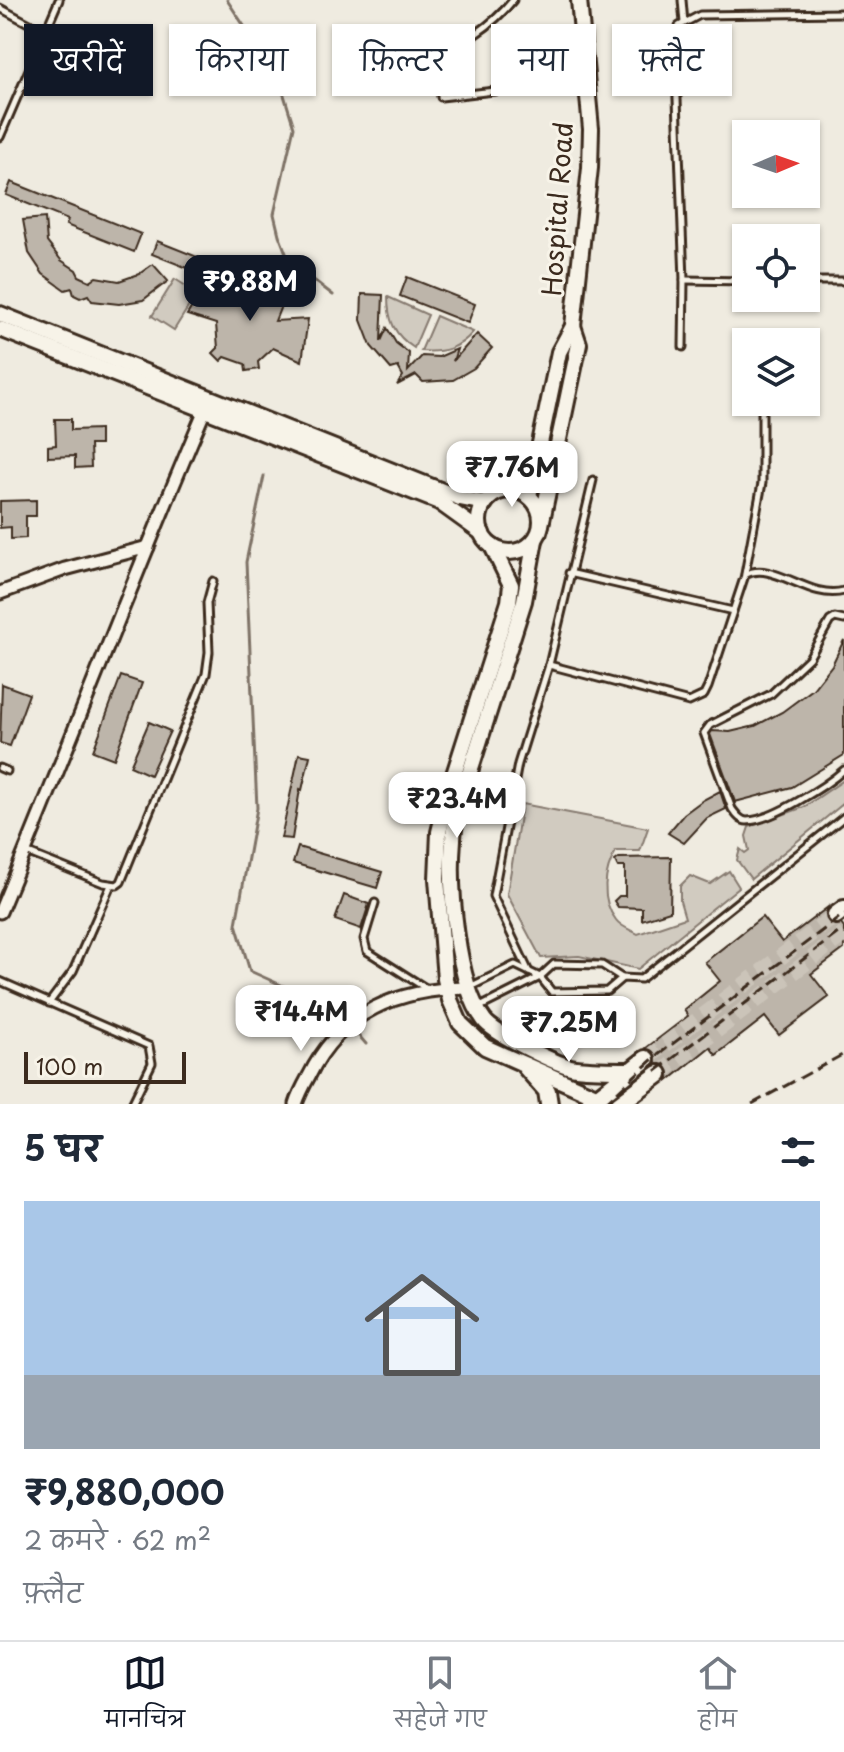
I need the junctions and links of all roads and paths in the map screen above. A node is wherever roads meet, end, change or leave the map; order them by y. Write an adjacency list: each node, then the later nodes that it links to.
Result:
1 (59, 0): 8 (lane)
2 (513, 0): 9 (lane)
3 (579, 0): 11 (street, Hospital Road)
4 (682, 0): 12 (lane)
5 (0, 8): 7 (lane)
6 (844, 13): 12 (lane)
7 (30, 24)
8 (48, 24)
9 (491, 24)
10 (491, 24): 14 (lane)
11 (582, 24)
12 (684, 24)
13 (24, 81): 17 (lane)
14 (491, 92)
15 (589, 96): 23 (street, Hospital Road)
16 (677, 96): 18 (lane)
17 (0, 137)
18 (684, 280): 19 (lane); 25 (lane)
19 (732, 281)
20 (820, 281): 21 (lane)
21 (844, 281)
22 (0, 314): 26 (street)
23 (573, 326): 29 (street, Hospital Road); 31 (street, Hospital Road)
24 (0, 329): 26 (street)
25 (683, 347)
26 (208, 404): 30 (street); 32 (street); 35 (street)
27 (762, 416): 37 (lane)
28 (593, 480): 36 (lane)
29 (529, 496): 30 (street); 31 (street)
30 (485, 503): 32 (street)
31 (541, 525): 33 (street)
32 (482, 533): 34 (street)
33 (535, 540): 34 (street); 56 (street)
34 (492, 546): 57 (street)
35 (148, 547): 40 (street); 48 (street)
36 (569, 573): 41 (lane); 43 (lane)
37 (745, 575): 39 (lane); 41 (lane)
38 (213, 581): 49 (lane)
39 (844, 591)
40 (0, 593)
41 (733, 611): 43 (lane)
42 (844, 620): 45 (lane)
43 (549, 665): 52 (lane)
44 (0, 768): 46 (lane)
45 (844, 770)
46 (7, 771)
47 (844, 817): 54 (lane)
48 (25, 852): 49 (lane); 51 (street)
49 (111, 885): 59 (lane)
50 (375, 903): 58 (lane)
51 (0, 912)
52 (529, 972): 53 (lane); 56 (lane)
53 (540, 977): 54 (lane); 54 (lane); 60 (lane)
54 (622, 978)
55 (0, 981): 59 (lane)
56 (468, 988): 57 (street); 60 (street)
57 (447, 989): 58 (street); 62 (street)
58 (431, 992): 68 (street)
59 (49, 1003): 67 (lane)
60 (477, 1008): 63 (street)
61 (646, 1059): 63 (main road)
62 (525, 1066): 65 (street); 69 (main road)
63 (631, 1070): 65 (main road)
64 (659, 1074): 66 (main road)
65 (593, 1100)
66 (628, 1102)
67 (132, 1104)
68 (296, 1104)
69 (549, 1104)

